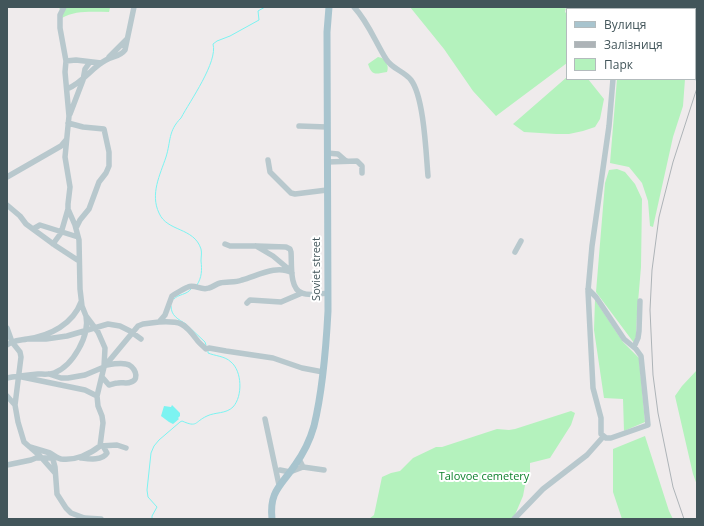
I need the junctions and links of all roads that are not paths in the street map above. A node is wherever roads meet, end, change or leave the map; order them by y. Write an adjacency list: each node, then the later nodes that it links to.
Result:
1 (64, 7): 5 (street)
2 (134, 7): 7 (street)
3 (354, 7): 21 (street)
4 (331, 8): 14 (main road, Soviet street)
5 (66, 61): 6 (street); 10 (street)
6 (90, 62): 7 (street); 8 (street)
7 (104, 62): 8 (street)
8 (83, 80): 10 (street); 11 (street)
9 (613, 80): 37 (street)
10 (67, 89): 11 (street)
11 (69, 116): 12 (street)
12 (68, 123): 15 (street); 26 (street)
13 (299, 126): 14 (street)
14 (327, 126): 16 (main road, Soviet street)
15 (66, 140): 22 (street); 25 (street)
16 (327, 153): 18 (main road, Soviet street); 19 (street)
17 (268, 160): 23 (street)
18 (327, 162): 19 (street); 23 (main road, Soviet street)
19 (346, 162): 20 (street)
20 (362, 173)
21 (428, 176)
22 (7, 177)
23 (327, 190): 39 (main road, Soviet street)
24 (7, 205): 27 (street)
25 (68, 210): 26 (street); 28 (street)
26 (76, 228): 29 (street)
27 (33, 230): 28 (street); 31 (street)
28 (61, 232): 29 (street); 31 (street)
29 (78, 237): 35 (street)
30 (520, 241): 34 (street)
31 (53, 244): 35 (street)
32 (225, 244): 33 (street)
33 (254, 246): 36 (street); 36 (street)
34 (516, 252)
35 (79, 261): 41 (street)
36 (292, 273): 38 (street); 44 (street)
37 (588, 289): 52 (street); 63 (street)
38 (302, 293): 39 (street); 42 (street)
39 (328, 293): 54 (main road, Soviet street)
40 (640, 301): 52 (street)
41 (81, 302): 43 (street); 50 (street)
42 (247, 303)
43 (86, 316): 46 (street); 47 (street)
44 (158, 322): 48 (street); 54 (street)
45 (7, 328): 51 (street)
46 (96, 328): 47 (street); 48 (street); 53 (street)
47 (86, 331): 50 (street); 55 (street)
48 (132, 333): 49 (street); 53 (street)
49 (141, 338)
50 (28, 339): 51 (street)
51 (10, 343): 56 (street)
52 (634, 347): 63 (street)
53 (106, 366): 55 (street); 57 (street); 57 (street)
54 (323, 372): 70 (main road, Soviet street)
55 (49, 374): 56 (street)
56 (19, 376): 58 (street); 60 (street); 61 (street)
57 (102, 377): 60 (street)
58 (7, 378)
59 (7, 396): 61 (street)
60 (98, 396): 64 (street)
61 (15, 405): 65 (street)
62 (265, 420): 75 (street)
63 (603, 437): 82 (street)
64 (102, 446): 66 (street); 69 (street); 69 (street)
65 (30, 447): 67 (street); 68 (street)
66 (126, 448)
67 (41, 457): 68 (street); 71 (street); 74 (street)
68 (55, 457): 69 (street); 74 (street); 74 (street)
69 (77, 458)
70 (299, 459): 72 (street); 76 (main road, Soviet street)
71 (7, 465)
72 (303, 467): 73 (street); 76 (street)
73 (324, 470)
74 (55, 472): 78 (street)
75 (278, 472): 76 (street); 77 (street)
76 (288, 474): 77 (main road, Soviet street)
77 (279, 485): 81 (main road, Soviet street)
78 (87, 518): 79 (street); 80 (street)
79 (78, 519)
80 (101, 519)
81 (272, 519)
82 (514, 519)

